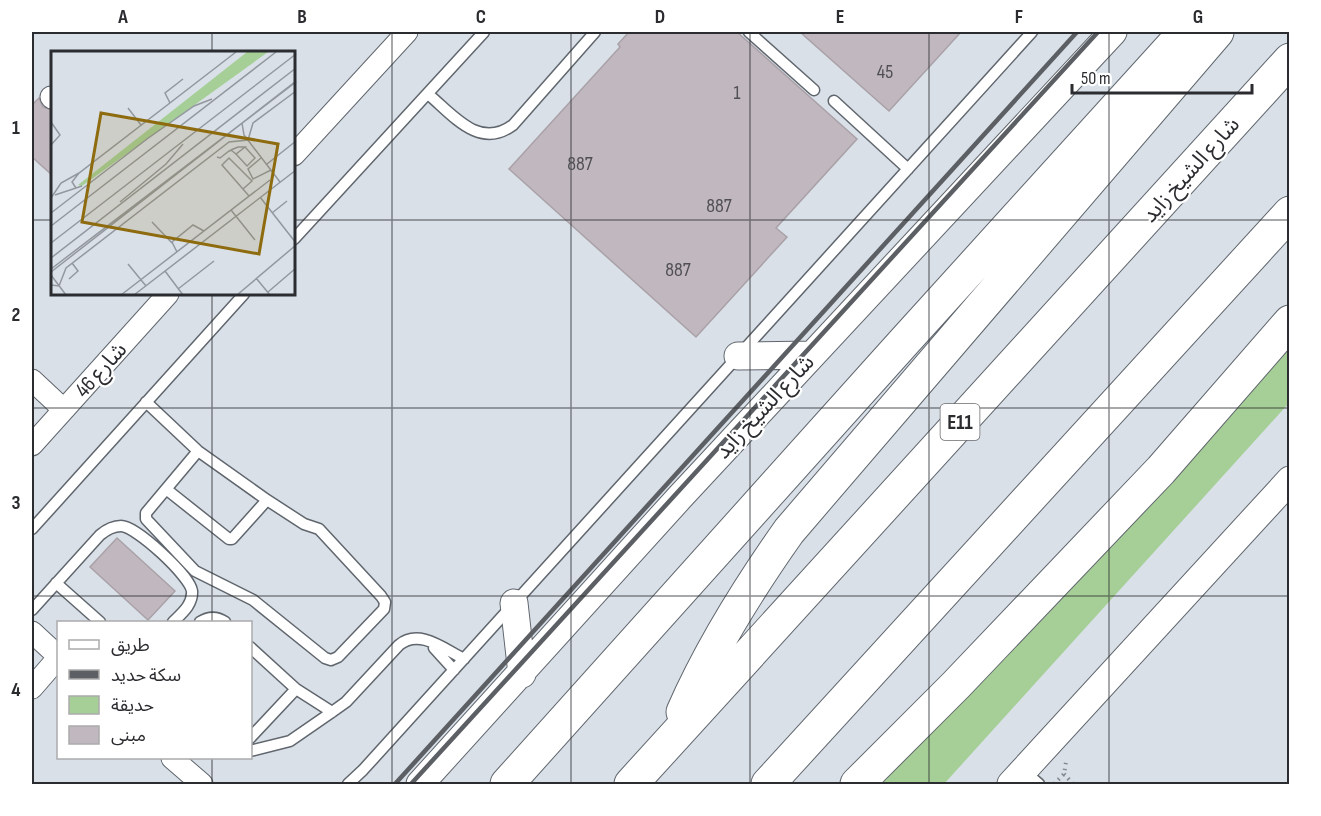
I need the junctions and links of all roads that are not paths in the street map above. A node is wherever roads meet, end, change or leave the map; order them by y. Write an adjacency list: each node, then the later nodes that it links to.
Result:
1 (407, 32): 13 (street)
2 (484, 32): 11 (lane)
3 (595, 32): 11 (lane)
4 (749, 32): 10 (lane)
5 (1032, 32): 14 (lane)
6 (1113, 32): 21 (street, شارع الشيخ زايد)
7 (1185, 32): 59 (highway)
8 (1217, 32): 52 (highway)
9 (1290, 60): 52 (highway, شارع الشيخ زايد / E11)
10 (814, 90)
11 (428, 94): 16 (lane)
12 (834, 101): 14 (lane)
13 (296, 153)
14 (908, 169): 22 (lane)
15 (1290, 213): 61 (highway)
16 (296, 237)
17 (166, 296): 25 (street, شارع 46)
18 (242, 296): 24 (lane)
19 (1290, 322): 28 (highway)
20 (1290, 350): 28 (highway)
21 (812, 355): 22 (street); 47 (street, شارع الشيخ زايد)
22 (738, 356): 34 (lane)
23 (32, 380): 25 (street)
24 (146, 402): 27 (lane); 32 (lane)
25 (63, 409): 26 (street, شارع 46)
26 (32, 445)
27 (198, 451): 30 (lane); 31 (lane)
28 (1161, 470): 62 (highway)
29 (1290, 480): 55 (street)
30 (166, 489): 31 (lane); 31 (lane)
31 (267, 500)
32 (32, 529)
33 (56, 583): 35 (lane); 36 (lane); 37 (lane)
34 (514, 603): 45 (lane); 47 (street)
35 (32, 610)
36 (99, 621)
37 (174, 621)
38 (202, 621): 39 (lane)
39 (223, 621)
40 (32, 632): 43 (street)
41 (430, 643): 45 (lane); 46 (lane); 50 (lane)
42 (252, 649): 49 (lane)
43 (57, 656)
44 (57, 658): 48 (street)
45 (464, 659): 46 (lane)
46 (454, 670): 57 (lane)
47 (522, 674): 58 (street, شارع الشيخ زايد)
48 (32, 688)
49 (296, 689): 50 (lane); 51 (lane)
50 (332, 712): 53 (lane)
51 (252, 736)
52 (669, 743): 60 (highway, شارع الشيخ زايد / E11)
53 (252, 751)
54 (173, 759): 56 (street)
55 (1022, 781)
56 (202, 784)
57 (348, 784)
58 (420, 784)
59 (507, 784)
60 (631, 784)
61 (768, 784)
62 (856, 784)

